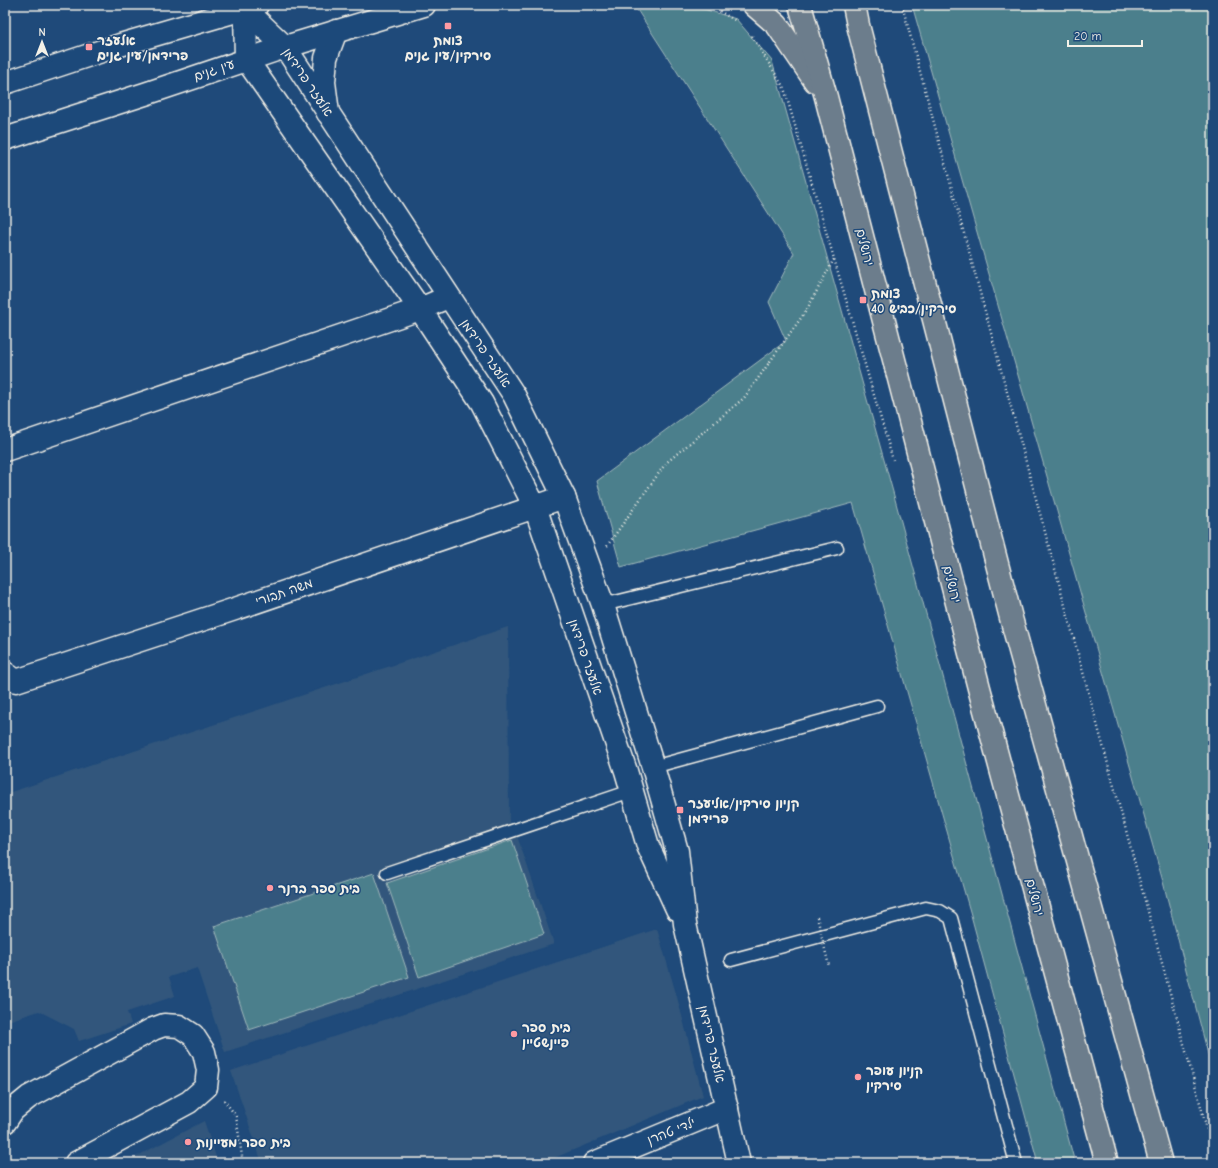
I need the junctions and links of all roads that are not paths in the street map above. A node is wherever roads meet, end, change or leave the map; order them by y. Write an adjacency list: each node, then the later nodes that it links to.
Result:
1 (424, 5): 6 (street, עין גנים)
2 (754, 5): 10 (highway)
3 (800, 5): 10 (highway, ירושלים)
4 (248, 6): 7 (street, אלעזר פרידמן); 8 (street); 9 (street)
5 (857, 12): 34 (highway)
6 (336, 31): 7 (street, עין גנים); 11 (street)
7 (285, 47): 8 (street, עין גנים); 11 (street, אלעזר פרידמן)
8 (246, 59): 12 (street, עין גנים); 14 (street, אלעזר פרידמן)
9 (5, 83)
10 (826, 97): 33 (highway, ירושלים)
11 (328, 113): 13 (street, אלעזר פרידמן)
12 (5, 139)
13 (448, 297): 14 (street); 16 (street, אלעזר פרידמן)
14 (420, 309): 15 (street); 17 (street, אלעזר פרידמן)
15 (5, 450)
16 (564, 497): 17 (street, משה תבורי); 19 (street, אלעזר פרידמן)
17 (535, 507): 20 (street, משה תבורי); 23 (street, אלעזר פרידמן)
18 (837, 548): 19 (lane)
19 (603, 605): 22 (street, אלעזר פרידמן)
20 (5, 673)
21 (878, 706): 22 (lane)
22 (654, 767): 25 (street, אלעזר פרידמן)
23 (632, 791): 24 (lane); 25 (street, אלעזר פרידמן)
24 (387, 873)
25 (685, 924): 27 (street, אלעזר פרידמן)
26 (731, 960): 32 (lane)
27 (727, 1108): 30 (street, ילדי טהרן); 31 (street, אלעזר פרידמן)
28 (5, 1122): 29 (street)
29 (76, 1163)
30 (594, 1163)
31 (740, 1163)
32 (1016, 1163)
33 (1107, 1163)
34 (1160, 1163)

